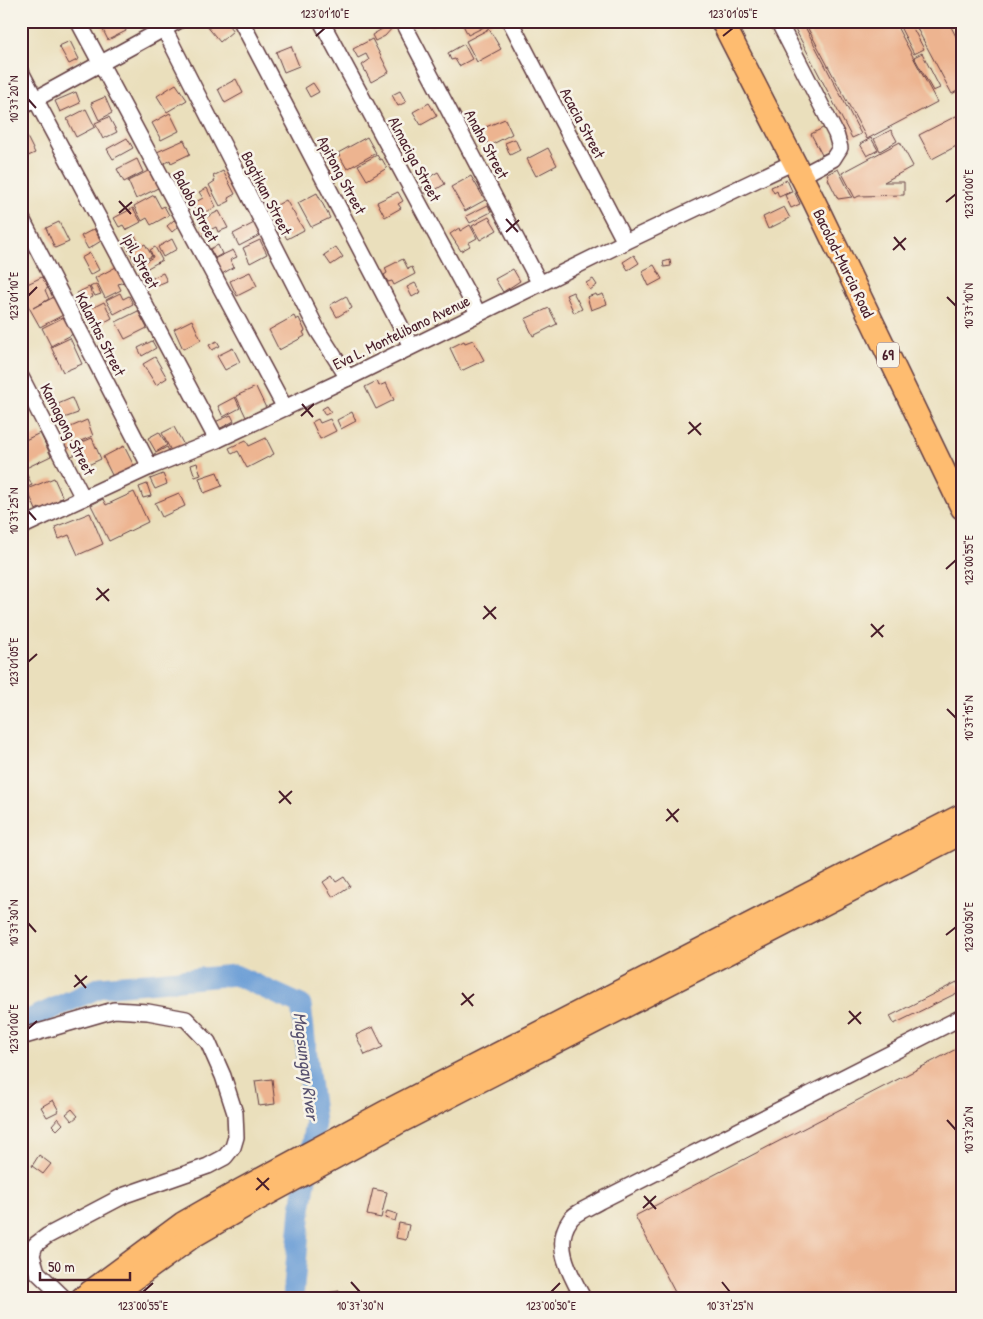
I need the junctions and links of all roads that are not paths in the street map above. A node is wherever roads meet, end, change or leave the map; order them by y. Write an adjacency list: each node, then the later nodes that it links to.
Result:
1 (78, 21): 10 (street, Balobo Street)
2 (178, 21): 9 (street)
3 (241, 21): 19 (street, Apitong Street)
4 (321, 21): 18 (street, Almaciga Street)
5 (402, 21): 17 (street, Anaho Street)
6 (510, 21): 16 (street, Acacia Street)
7 (722, 21): 14 (highway, Bacolod-Murcia Road / 69)
8 (778, 21): 14 (street, Eva L. Montelibano Avenue)
9 (162, 25): 10 (street); 21 (street, Bagtikan Street)
10 (99, 64): 12 (street); 22 (street, Balobo Street)
11 (21, 72): 12 (street, Ipil Street)
12 (35, 100): 13 (street); 23 (street, Ipil Street)
13 (21, 107)
14 (797, 169): 16 (street, Eva L. Montelibano Avenue); 26 (highway, Bacolod-Murcia Road / 69)
15 (21, 217): 24 (street, Kalantas Street)
16 (625, 242): 17 (street, Eva L. Montelibano Avenue)
17 (540, 284): 18 (street, Eva L. Montelibano Avenue)
18 (478, 314): 19 (street, Eva L. Montelibano Avenue)
19 (411, 346): 21 (street, Eva L. Montelibano Avenue)
20 (21, 377): 25 (street, Kamagong Street)
21 (348, 378): 22 (street, Eva L. Montelibano Avenue)
22 (285, 408): 23 (street, Eva L. Montelibano Avenue)
23 (217, 440): 24 (street, Eva L. Montelibano Avenue)
24 (150, 467): 25 (street, Eva L. Montelibano Avenue)
25 (83, 498): 27 (street, Eva L. Montelibano Avenue)
26 (960, 499)
27 (22, 524)
28 (962, 815): 32 (highway)
29 (962, 833): 32 (highway)
30 (962, 1017): 38 (street)
31 (21, 1037): 34 (street)
32 (392, 1117): 33 (highway)
33 (243, 1198): 36 (highway); 37 (highway)
34 (28, 1243): 35 (street)
35 (64, 1298)
36 (82, 1298)
37 (108, 1298)
38 (583, 1298)

